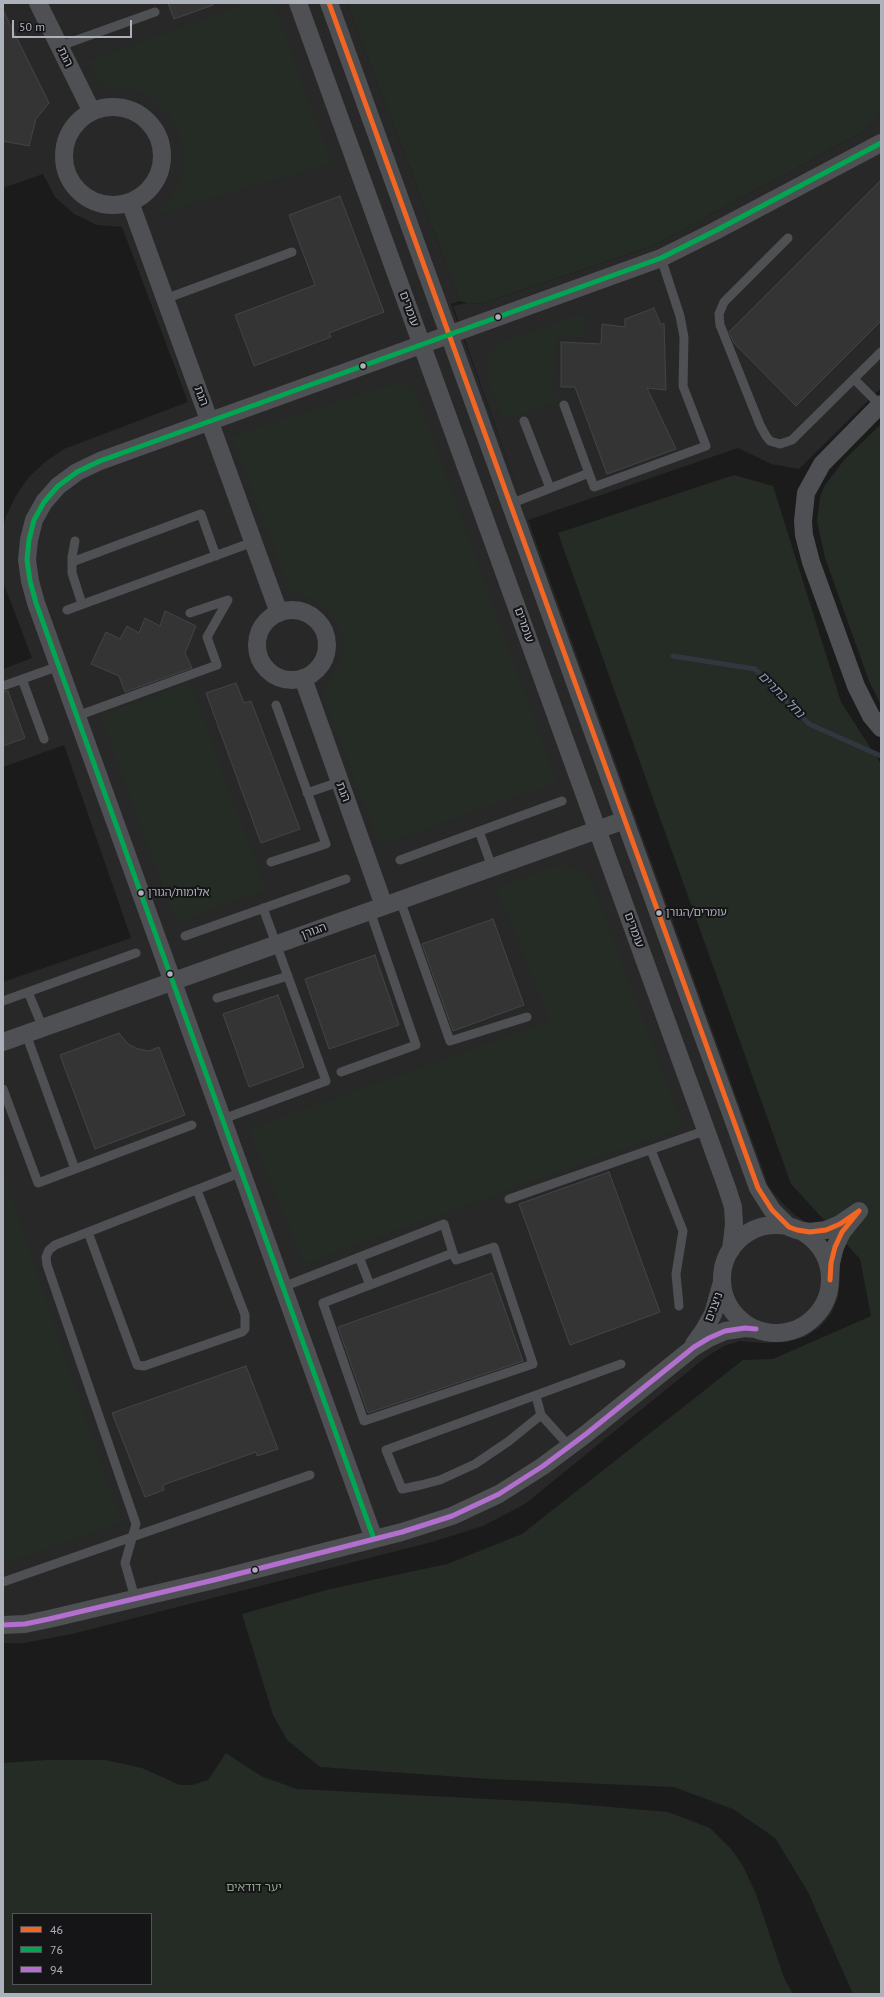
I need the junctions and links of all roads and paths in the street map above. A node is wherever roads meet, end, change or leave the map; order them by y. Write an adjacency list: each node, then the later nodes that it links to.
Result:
1 (38, 3): 5 (street, הגת)
2 (298, 3): 14 (street, עומרים)
3 (329, 3): 13 (street)
4 (155, 12): 5 (lane)
5 (60, 46): 6 (street, הגת)
6 (92, 112): 8 (street); 8 (street)
7 (881, 143): 11 (street)
8 (130, 202): 12 (street, הגת)
9 (788, 238): 16 (lane)
10 (292, 252): 12 (lane)
11 (660, 258): 13 (street); 21 (lane)
12 (165, 299): 20 (street, הגת)
13 (449, 334): 14 (street); 23 (street)
14 (422, 344): 20 (street); 44 (street, עומרים)
15 (881, 352): 16 (lane)
16 (854, 379): 17 (lane)
17 (880, 404): 38 (street)
18 (564, 405): 21 (lane)
19 (524, 421): 22 (lane)
20 (210, 422): 25 (street, הגת); 32 (street)
21 (589, 473): 22 (lane)
22 (550, 488): 23 (lane)
23 (510, 504): 43 (street)
24 (75, 541): 27 (lane)
25 (253, 542): 26 (lane); 31 (street, הגת)
26 (216, 556): 27 (lane); 28 (lane)
27 (72, 562): 28 (lane)
28 (82, 604): 29 (lane)
29 (67, 610)
30 (190, 613): 37 (lane)
31 (279, 613): 33 (street); 33 (street)
32 (59, 666): 34 (lane); 37 (street)
33 (303, 678): 40 (street, הגת)
34 (22, 679): 35 (lane); 39 (lane)
35 (3, 686)
36 (276, 705): 41 (lane)
37 (77, 716): 56 (street)
38 (881, 728)
39 (44, 739)
40 (339, 782): 41 (lane); 50 (street, הגת)
41 (307, 793): 47 (lane)
42 (562, 801): 45 (lane)
43 (625, 820): 44 (street, הגורן); 74 (street)
44 (598, 830): 48 (street, הגורן); 68 (street, עומרים)
45 (478, 831): 46 (lane); 48 (lane)
46 (400, 860)
47 (271, 862)
48 (492, 867): 50 (street, הגורן)
49 (346, 879): 51 (lane)
50 (385, 906): 53 (street, הגורן); 60 (lane); 64 (lane)
51 (264, 908): 52 (lane); 53 (lane)
52 (185, 936)
53 (276, 945): 55 (lane); 56 (street, הגורן)
54 (136, 953): 57 (lane)
55 (288, 976): 58 (lane); 66 (lane)
56 (173, 982): 61 (street, הגורן); 66 (street)
57 (28, 992): 59 (lane); 61 (lane)
58 (217, 998)
59 (3, 1001)
60 (527, 1017)
61 (43, 1028): 62 (street, הגורן)
62 (26, 1034): 63 (street, הגורן); 70 (lane)
63 (3, 1042)
64 (342, 1072)
65 (3, 1089): 70 (lane)
66 (223, 1119): 71 (street)
67 (192, 1125): 70 (lane)
68 (706, 1130): 69 (lane); 76 (street, עומרים)
69 (651, 1150): 73 (lane); 83 (lane)
70 (75, 1169)
71 (242, 1172): 72 (lane); 82 (street)
72 (197, 1190): 75 (lane); 75 (lane)
73 (509, 1199)
74 (796, 1230): 76 (street); 80 (street); 80 (street)
75 (88, 1232): 91 (lane)
76 (731, 1250): 79 (street)
77 (454, 1253): 78 (lane); 81 (lane); 81 (lane)
78 (359, 1257): 81 (lane); 82 (lane)
79 (723, 1279): 84 (street); 85 (street, ניצנים)
80 (830, 1280): 84 (street)
81 (370, 1285)
82 (283, 1287): 92 (street)
83 (678, 1306)
84 (756, 1329): 85 (street, ניצנים)
85 (687, 1351): 89 (street, ניצנים)
86 (621, 1364): 87 (lane)
87 (536, 1396): 88 (lane); 88 (lane)
88 (541, 1414): 89 (lane)
89 (570, 1447): 92 (street, ניצנים)
90 (310, 1475): 91 (lane)
91 (131, 1538): 93 (lane); 94 (lane)
92 (374, 1539): 94 (street, ניצנים)
93 (3, 1582)
94 (135, 1598): 95 (street, ניצנים)
95 (3, 1625)

